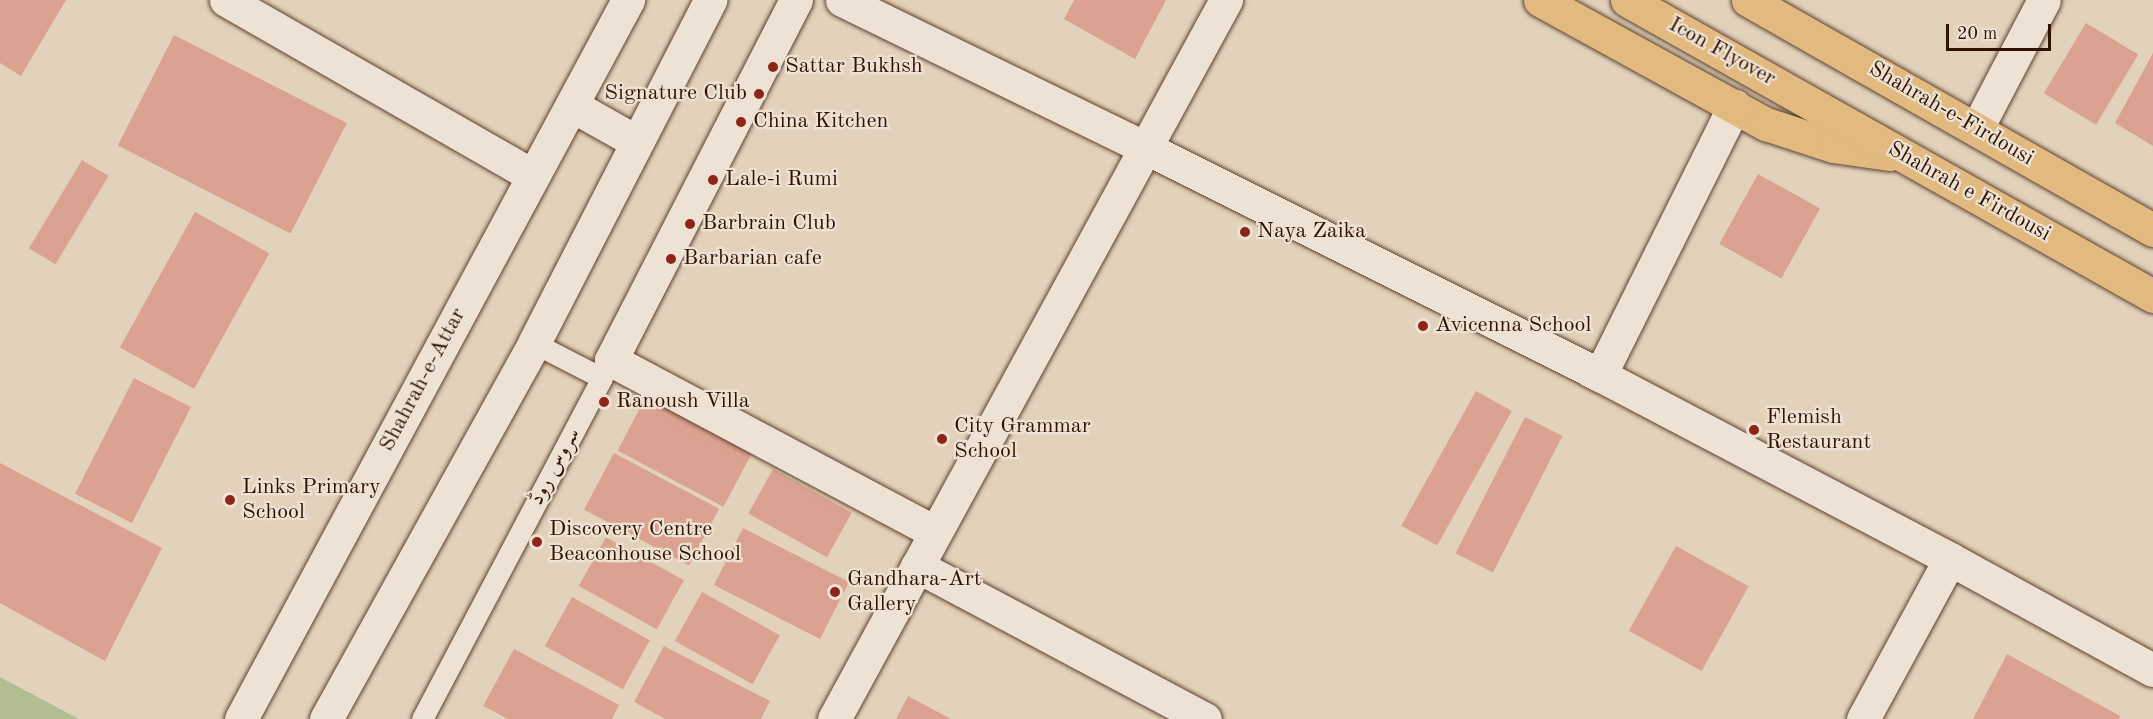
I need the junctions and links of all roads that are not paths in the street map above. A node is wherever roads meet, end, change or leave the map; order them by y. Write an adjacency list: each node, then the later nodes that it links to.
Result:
1 (226, 0): 18 (street)
2 (628, 0): 12 (street, Shahrah-e-Attar)
3 (710, 0): 15 (street)
4 (796, 0): 22 (street)
5 (842, 0): 16 (street)
6 (1226, 0): 16 (street)
7 (1540, 0): 13 (main road)
8 (1627, 0): 11 (main road, Icon Flyover)
9 (1748, 0): 14 (main road, Shahrah-e-Firdousi)
10 (2044, 0): 14 (street)
11 (1785, 87): 17 (main road, Shahrah e Firdousi)
12 (573, 106): 15 (street); 18 (street, Shahrah-e-Attar)
13 (1734, 106): 17 (main road); 23 (street)
14 (1977, 128): 19 (main road, Shahrah-e-Firdousi)
15 (637, 142): 21 (street)
16 (1144, 147): 23 (street); 24 (street)
17 (1906, 156): 20 (main road, Shahrah e Firdousi)
18 (533, 176): 28 (street, Shahrah-e-Attar)
19 (2153, 230)
20 (2153, 296)
21 (534, 344): 22 (lane); 29 (street)
22 (607, 369): 24 (street); 30 (lane, سروس روڈ)
23 (1600, 375): 25 (street)
24 (935, 532): 26 (street)
25 (1950, 559): 27 (street); 33 (street)
26 (917, 566): 31 (street); 32 (street)
27 (2153, 670)
28 (241, 719)
29 (326, 719)
30 (422, 719)
31 (834, 719)
32 (1205, 719)
33 (1863, 719)

